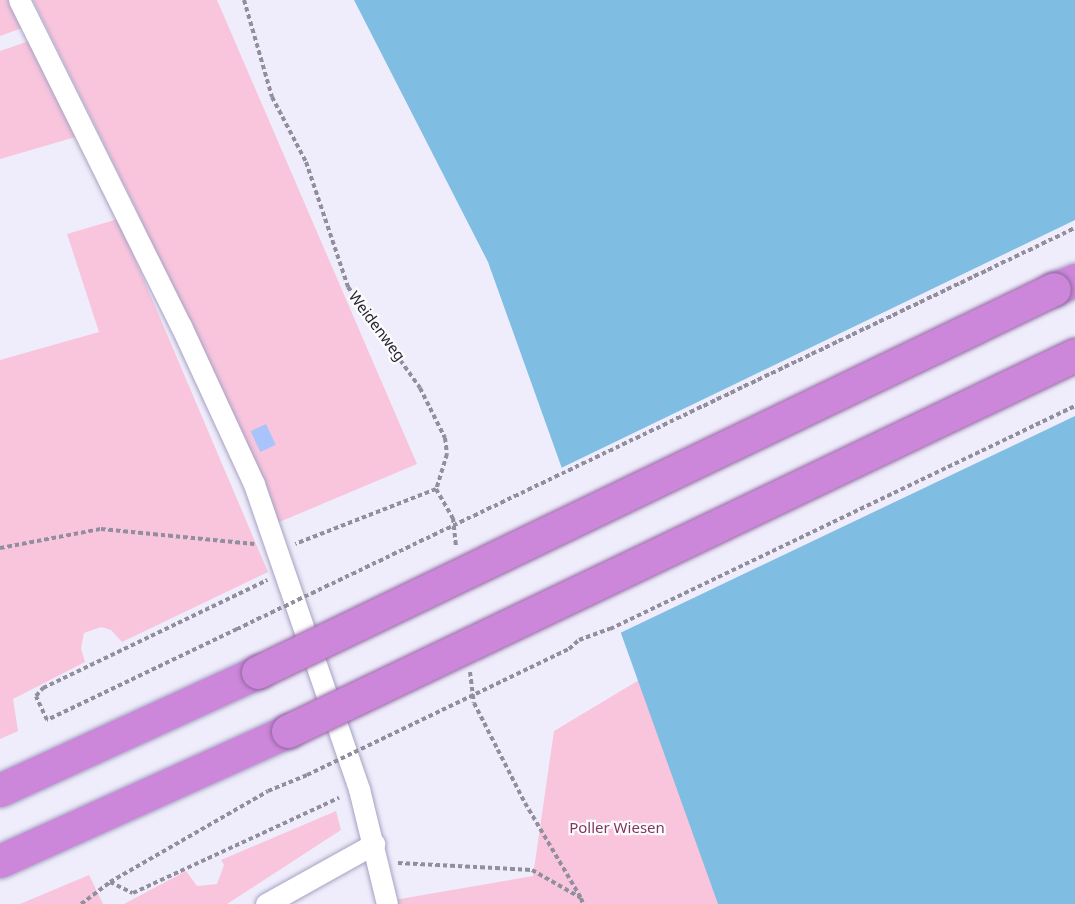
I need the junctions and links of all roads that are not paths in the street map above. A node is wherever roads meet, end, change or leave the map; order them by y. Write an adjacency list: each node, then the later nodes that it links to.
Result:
1 (19, 0): 5 (street)
2 (1075, 280): 4 (highway, bridge)
3 (1075, 355): 6 (highway, bridge)
4 (0, 790)
5 (376, 853): 7 (street); 8 (street)
6 (0, 861)
7 (266, 904)
8 (387, 904)

